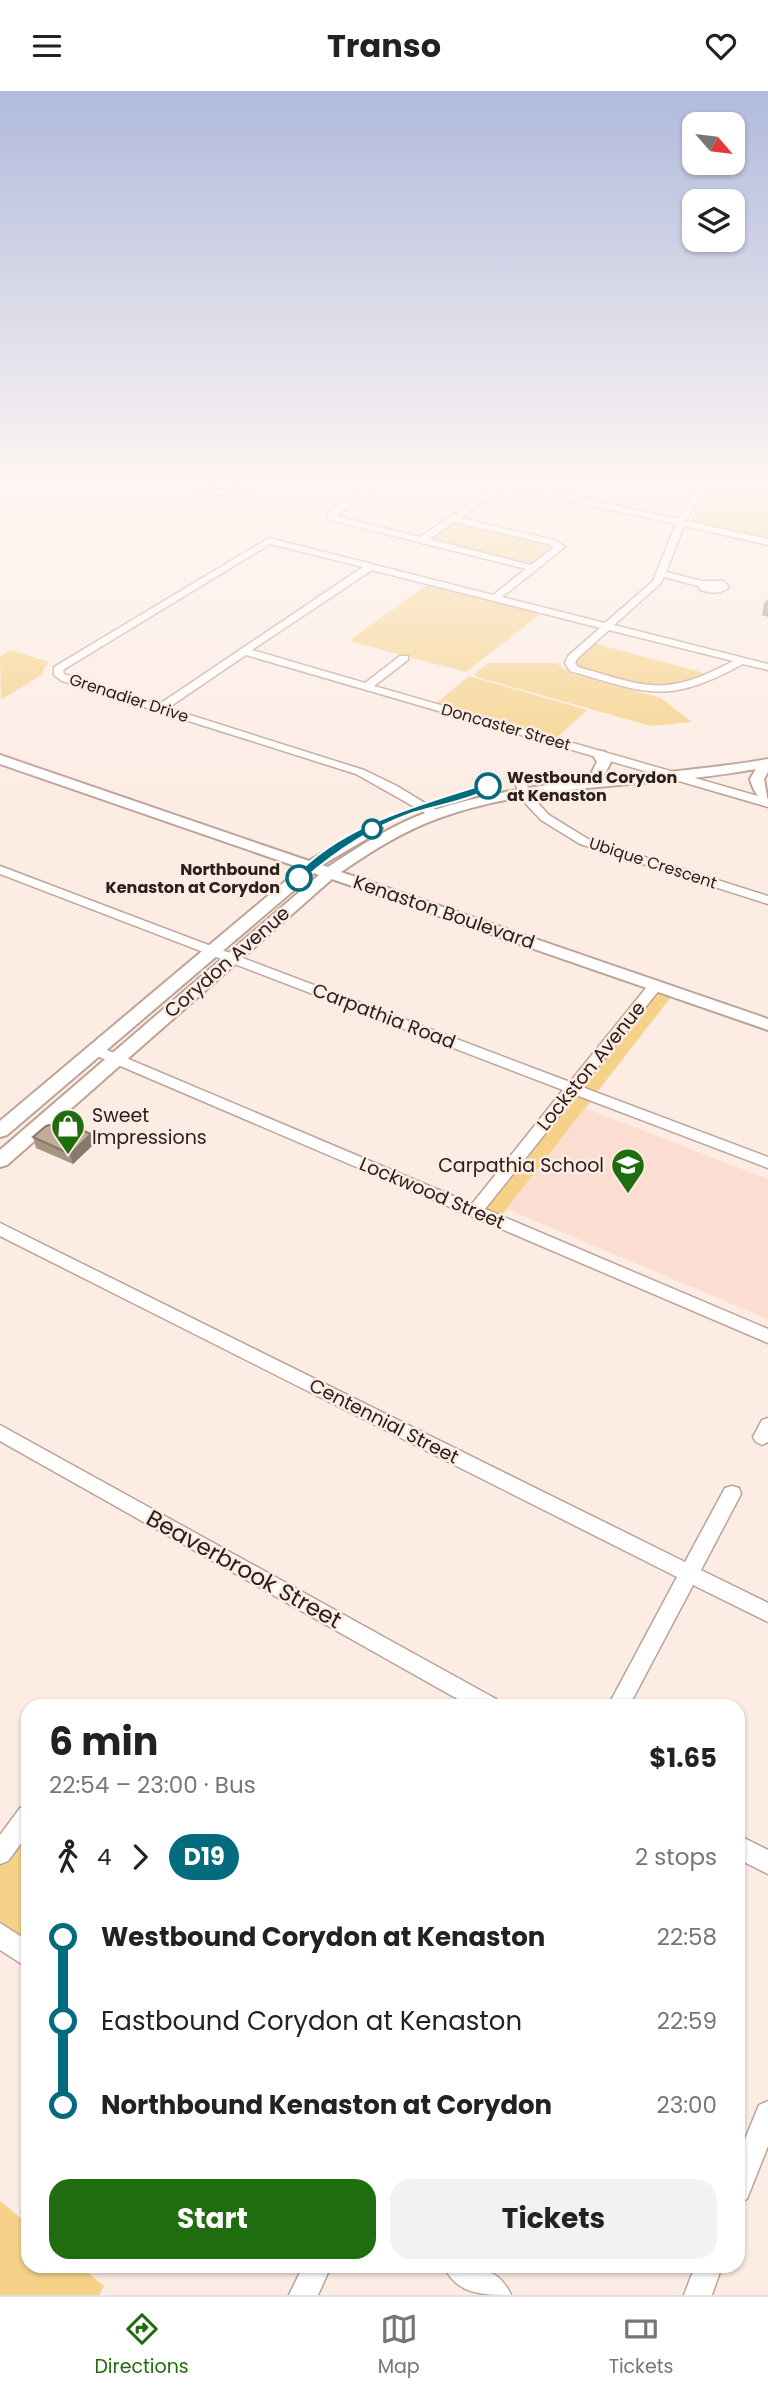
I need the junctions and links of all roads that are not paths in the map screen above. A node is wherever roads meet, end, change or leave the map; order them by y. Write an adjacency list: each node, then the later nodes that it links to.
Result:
1 (190, 589): 13 (street, Grenadier Drive)
2 (337, 589): 8 (street)
3 (462, 589): 6 (street)
4 (506, 589): 6 (street)
5 (649, 589): 7 (street)
6 (495, 597): 7 (street)
7 (607, 626): 10 (street); 10 (street)
8 (243, 651): 12 (street, Doncaster Street); 13 (street)
9 (404, 658): 12 (street)
10 (741, 661): 11 (street)
11 (768, 667)
12 (366, 687): 15 (street, Doncaster Street)
13 (160, 708): 25 (street, Grenadier Drive)
14 (0, 747): 26 (main road, Kenaston Boulevard)
15 (600, 755): 18 (street, Doncaster Street); 20 (main road)
16 (0, 759): 26 (main road, Kenaston Boulevard)
17 (767, 759): 19 (main road, Corydon Avenue); 24 (main road)
18 (649, 769): 19 (main road, Corydon Avenue); 21 (main road, Corydon Avenue); 22 (street, Doncaster Street)
19 (711, 769): 22 (main road, Corydon Avenue)
20 (599, 772): 21 (main road, Corydon Avenue); 23 (main road, Corydon Avenue)
21 (618, 776): 22 (main road, Corydon Avenue); 23 (main road, Corydon Avenue)
22 (684, 779): 24 (street, Doncaster Street)
23 (522, 786): 25 (main road, Corydon Avenue); 28 (street, Ubique Crescent)
24 (768, 801)
25 (428, 810): 26 (main road, Corydon Avenue)
26 (326, 865): 29 (main road, Corydon Avenue); 30 (main road, Corydon Avenue); 31 (main road, Kenaston Boulevard); 32 (main road, Kenaston Boulevard)
27 (0, 870): 29 (street, Carpathia Road)
28 (768, 900)
29 (214, 950): 30 (street, Carpathia Road); 34 (main road, Corydon Avenue)
30 (232, 958): 35 (main road, Corydon Avenue); 36 (street, Carpathia Road)
31 (655, 986): 33 (main road, Kenaston Boulevard); 36 (street, Lockston Avenue)
32 (768, 1012)
33 (768, 1025)
34 (95, 1050): 35 (street, Lockwood Street); 37 (main road, Corydon Avenue)
35 (116, 1059): 38 (main road, Corydon Avenue); 40 (street, Lockwood Street)
36 (572, 1089): 39 (street, Carpathia Road); 40 (street, Lockston Avenue)
37 (0, 1131)
38 (0, 1160)
39 (768, 1163)
40 (475, 1211): 42 (street, Lockwood Street)
41 (0, 1229): 45 (street, Centennial Street)
42 (768, 1336)
43 (0, 1432): 47 (street, Beaverbrook Street)
44 (732, 1494): 45 (street)
45 (688, 1573): 46 (street, Centennial Street); 48 (street)
46 (768, 1613)
47 (477, 1699)
48 (622, 1699)
49 (21, 1825): 51 (street)
50 (745, 1850): 52 (street)
51 (0, 1853)
52 (768, 1863)
53 (0, 1935): 54 (street)
54 (21, 1951)
55 (768, 2114): 56 (street)
56 (745, 2172)
57 (314, 2273): 60 (street)
58 (467, 2273): 61 (street)
59 (706, 2273): 62 (street)
60 (303, 2295)
61 (498, 2295)
62 (698, 2295)

